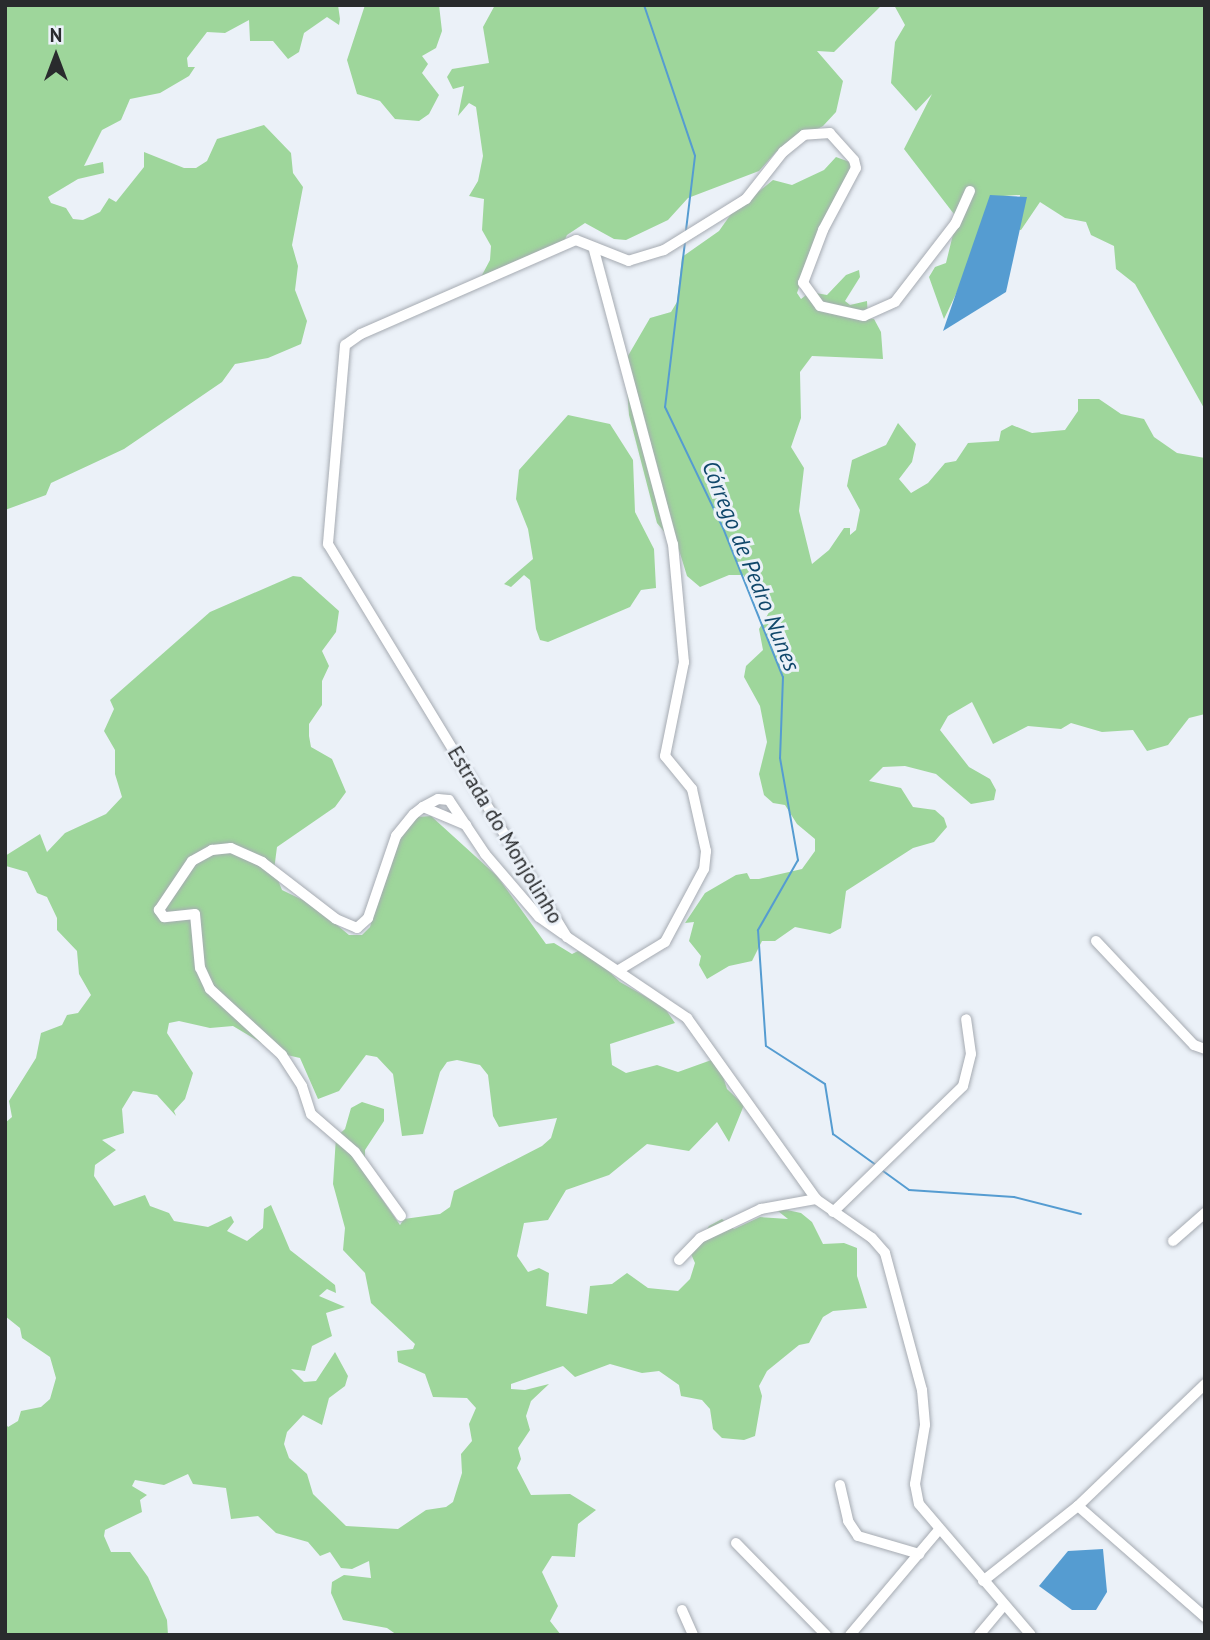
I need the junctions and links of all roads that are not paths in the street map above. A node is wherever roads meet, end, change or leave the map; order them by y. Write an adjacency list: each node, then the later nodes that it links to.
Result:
1 (970, 191): 2 (street)
2 (594, 250): 5 (street, Estrada do Monjolinho); 7 (street)
3 (423, 807): 4 (street); 4 (street); 13 (street)
4 (466, 825): 5 (street)
5 (567, 937): 7 (street, Estrada do Monjolinho)
6 (1096, 940): 9 (street)
7 (619, 971): 10 (street, Estrada do Monjolinho)
8 (965, 1019): 11 (street)
9 (1205, 1049)
10 (816, 1199): 11 (street, Estrada do Monjolinho); 15 (street)
11 (832, 1212): 19 (street, Estrada do Monjolinho)
12 (1205, 1213): 14 (street)
13 (401, 1216)
14 (1173, 1241)
15 (679, 1260)
16 (1205, 1384): 18 (street)
17 (840, 1485): 21 (street)
18 (1078, 1506): 22 (street); 25 (street)
19 (938, 1531): 21 (street); 22 (street, Estrada do Monjolinho)
20 (736, 1543): 27 (street)
21 (919, 1554): 28 (street)
22 (983, 1581): 23 (street, Estrada do Monjolinho)
23 (1003, 1605): 29 (street); 30 (street, Estrada do Monjolinho)
24 (682, 1610): 26 (street)
25 (1205, 1617)
26 (693, 1635)
27 (826, 1635)
28 (850, 1635)
29 (979, 1635)
30 (1031, 1635)

